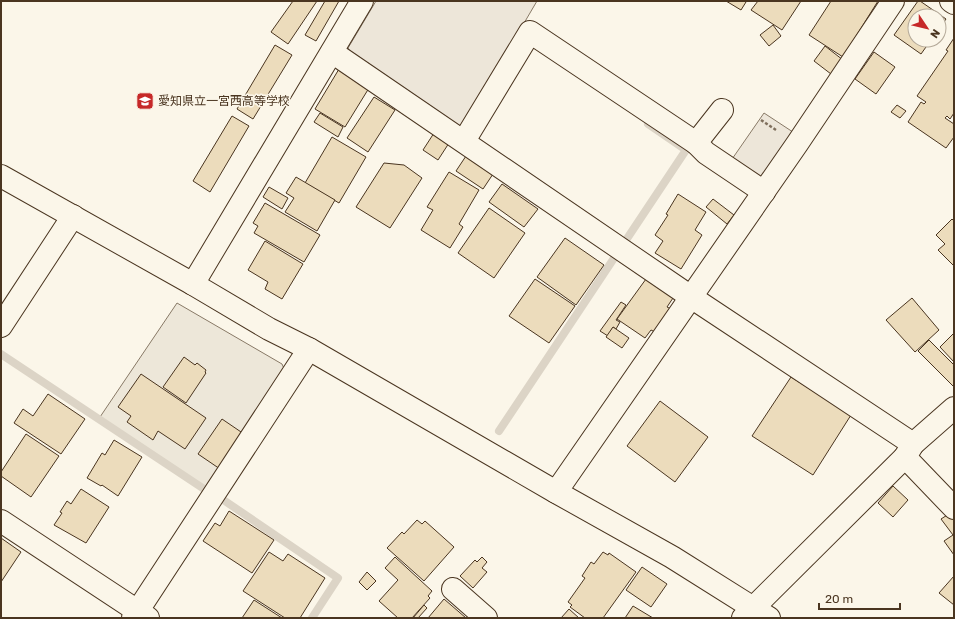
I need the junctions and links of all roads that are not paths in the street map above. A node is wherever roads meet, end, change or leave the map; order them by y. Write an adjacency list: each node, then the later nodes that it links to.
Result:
1 (362, 1): 5 (street)
2 (893, 1): 10 (street)
3 (951, 1): 4 (street)
4 (954, 3)
5 (332, 52): 7 (street); 12 (street)
6 (722, 110): 8 (street)
7 (464, 141): 8 (street); 13 (street)
8 (696, 143): 10 (street)
9 (1, 176): 11 (street)
10 (764, 192): 13 (street)
11 (73, 216): 12 (street); 14 (street)
12 (193, 284): 15 (street)
13 (691, 297): 17 (street); 18 (street)
14 (1, 326)
15 (309, 349): 18 (street); 23 (street)
16 (954, 408): 17 (street)
17 (909, 450): 19 (street); 22 (street)
18 (556, 492): 22 (street)
19 (954, 508)
20 (1, 521): 23 (street)
21 (453, 589): 24 (street)
22 (755, 615)
23 (140, 616)
24 (486, 618)

